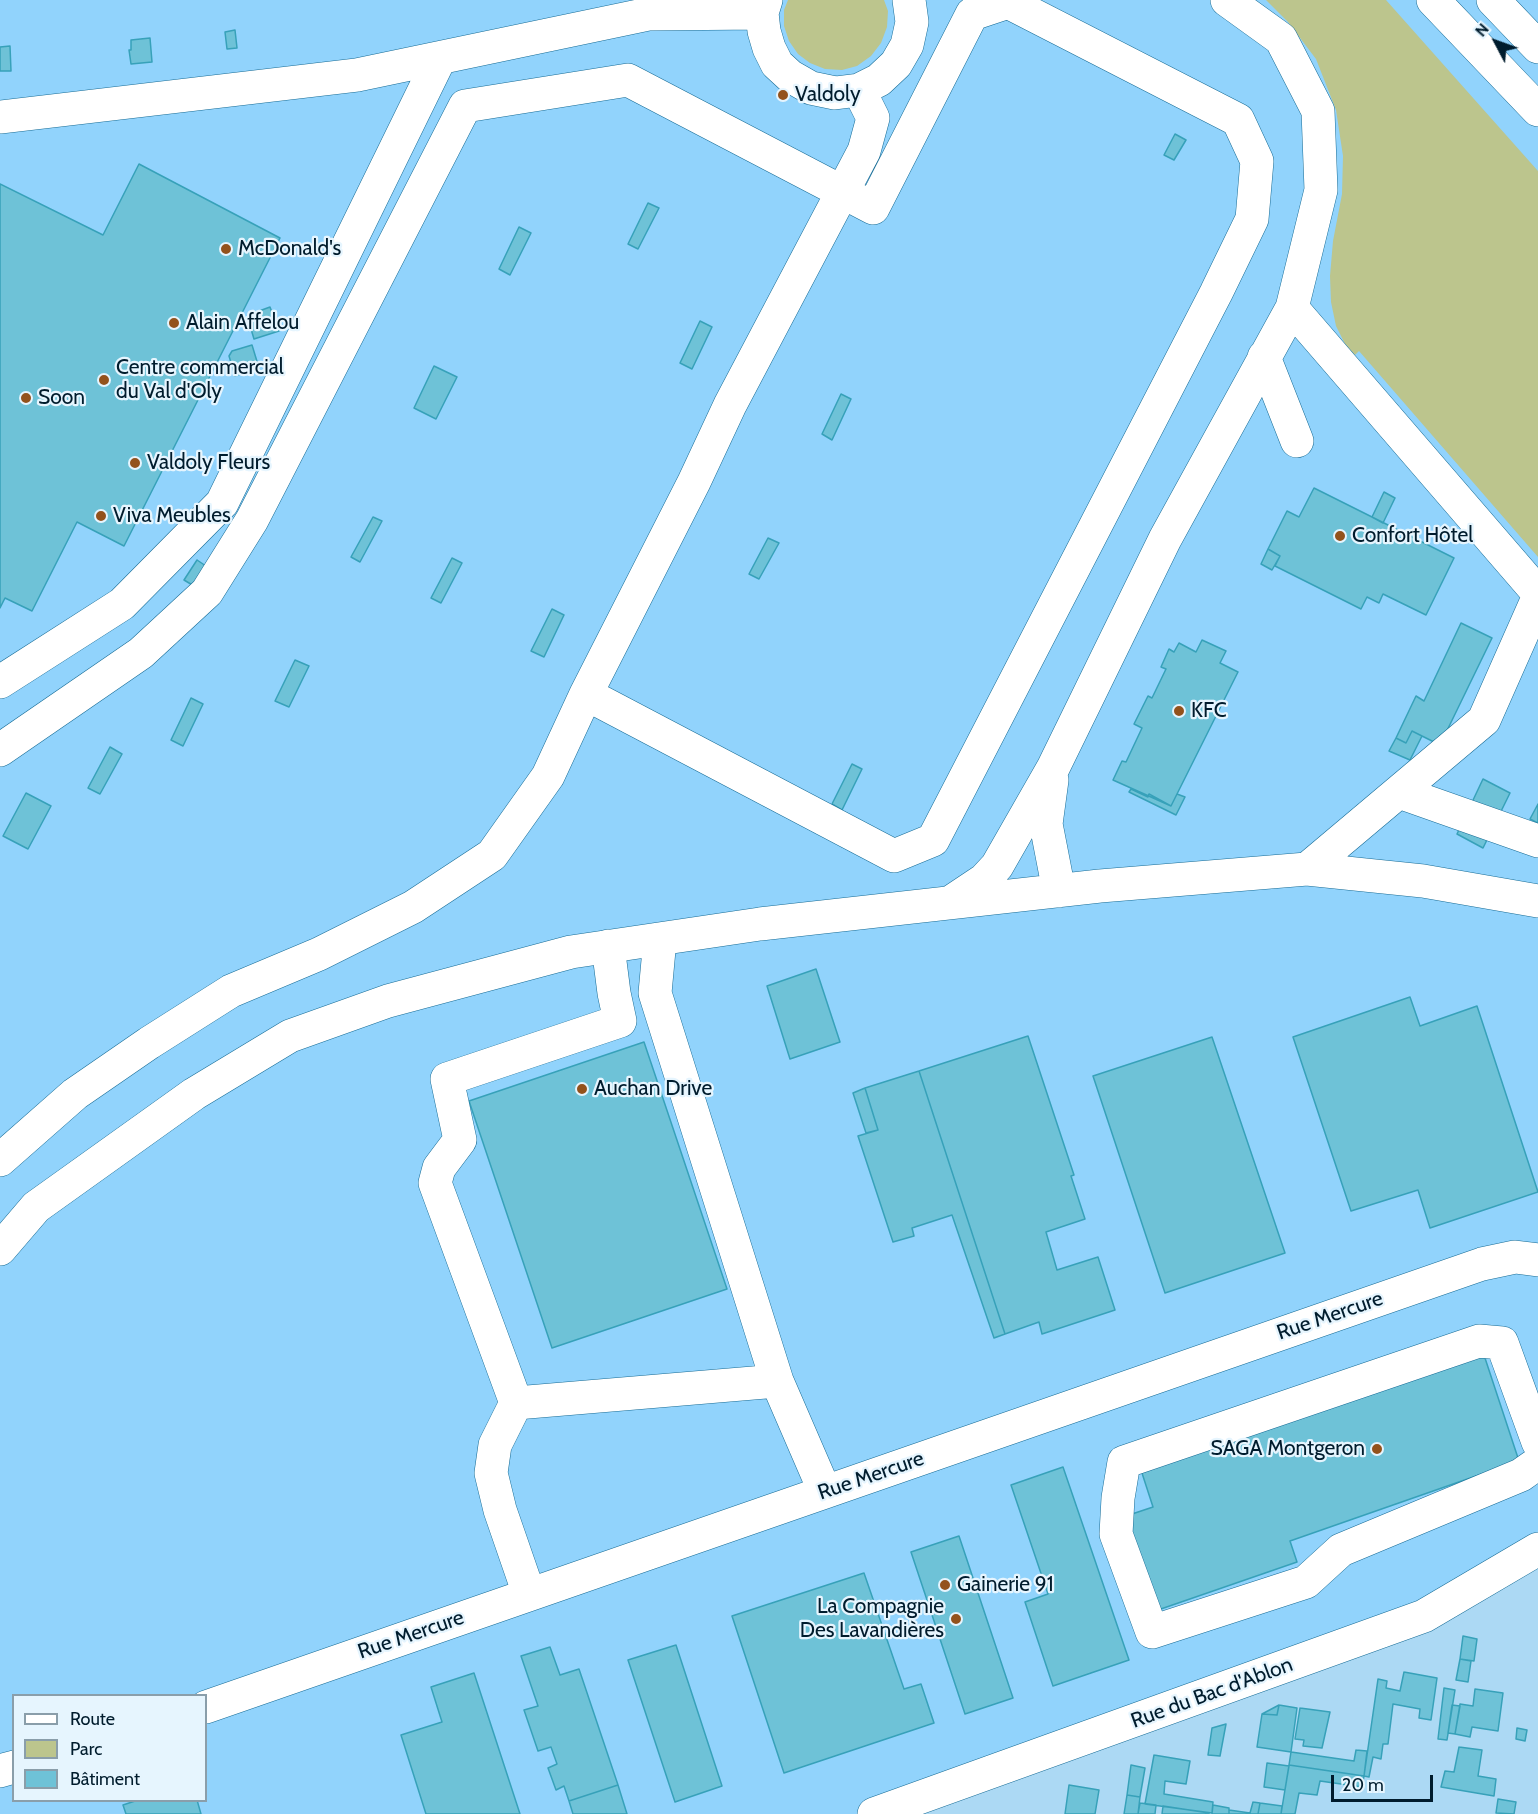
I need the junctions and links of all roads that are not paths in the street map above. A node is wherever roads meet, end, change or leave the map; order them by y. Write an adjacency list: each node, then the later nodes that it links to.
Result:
1 (1227, 0): 12 (street)
2 (1433, 0): 9 (street)
3 (1493, 0): 6 (street)
4 (764, 7): 7 (street); 8 (street)
5 (918, 7): 8 (street)
6 (1538, 47)
7 (440, 58): 10 (street); 17 (street)
8 (859, 90): 11 (street)
9 (1538, 110)
10 (0, 117)
11 (844, 192): 18 (street); 18 (street); 19 (street)
12 (1292, 308): 13 (street); 15 (street)
13 (1264, 357): 14 (street); 20 (street)
14 (1297, 441)
15 (1538, 593)
16 (1538, 598): 21 (street)
17 (0, 682)
18 (586, 694): 29 (street)
19 (0, 750)
20 (1053, 768): 24 (street); 26 (street)
21 (1398, 792): 22 (street); 23 (street)
22 (1538, 841)
23 (1307, 870): 24 (street); 25 (street)
24 (1059, 891): 26 (street)
25 (1538, 901)
26 (950, 903): 27 (street)
27 (660, 939): 28 (street); 32 (street)
28 (608, 946): 30 (street); 33 (street)
29 (0, 1160)
30 (0, 1249)
31 (1538, 1260): 36 (street, Rue Mercure)
32 (777, 1381): 33 (street); 36 (street)
33 (516, 1403): 38 (street)
34 (1536, 1429): 35 (street)
35 (1538, 1462)
36 (825, 1492): 38 (street, Rue Mercure)
37 (1538, 1548): 40 (street, Rue du Bac d'Ablon)
38 (529, 1594): 39 (street, Rue Mercure)
39 (207, 1707)
40 (874, 1814)

